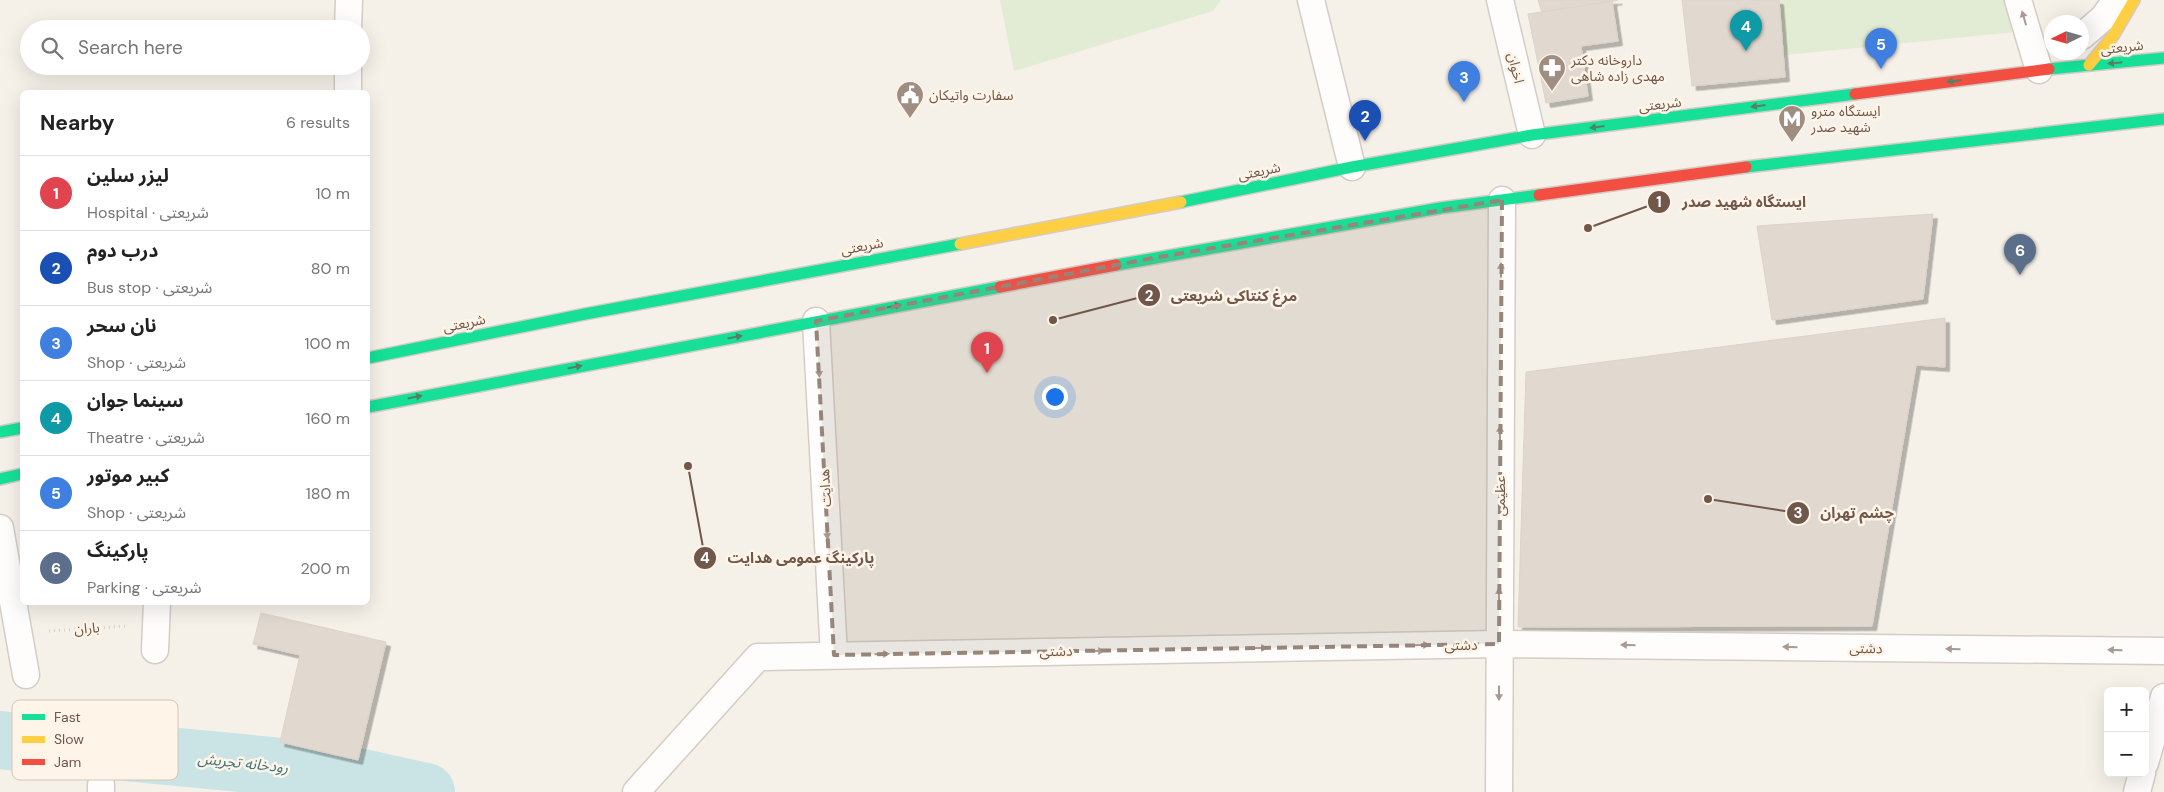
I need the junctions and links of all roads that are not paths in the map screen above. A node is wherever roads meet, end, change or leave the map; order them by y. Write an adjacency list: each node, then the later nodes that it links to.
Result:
1 (348, 0): 7 (street)
2 (1311, 0): 18 (street)
3 (1500, 0): 17 (street, اخوان)
4 (2018, 0): 9 (street, one-way to 4)
5 (2116, 0): 8 (street)
6 (2134, 0): 11 (main road)
7 (348, 20)
8 (2089, 30)
9 (2041, 57): 11 (main road, شریعتی); 17 (main road, شریعتی, one-way to 17)
10 (2164, 58): 11 (main road, شریعتی, one-way to 11)
11 (2089, 66)
12 (348, 75): 13 (street)
13 (348, 90)
14 (2164, 118): 15 (main road)
15 (2149, 120): 16 (main road); 19 (main road)
16 (2164, 125)
17 (1532, 135): 18 (main road, شریعتی)
18 (1352, 167): 21 (main road, شریعتی)
19 (1502, 200): 20 (main road, one-way to 19); 29 (street, عظیمی, one-way to 19)
20 (816, 321): 22 (main road, one-way to 20); 32 (street, هدایت, one-way to 32)
21 (370, 358)
22 (370, 406)
23 (20, 428): 24 (main road)
24 (0, 432)
25 (20, 474): 26 (main road)
26 (0, 479)
27 (0, 528): 33 (street)
28 (156, 613): 30 (street)
29 (1499, 644): 31 (street, دشتی, one-way to 29); 32 (street, دشتی, one-way to 29); 38 (street, عظیمی, one-way to 38)
30 (155, 650)
31 (2164, 651)
32 (834, 655): 37 (street, دشتی)
33 (26, 675)
34 (2164, 697): 35 (street)
35 (2149, 749)
36 (2141, 777): 39 (street)
37 (636, 792)
38 (1499, 792)
39 (2137, 792)

